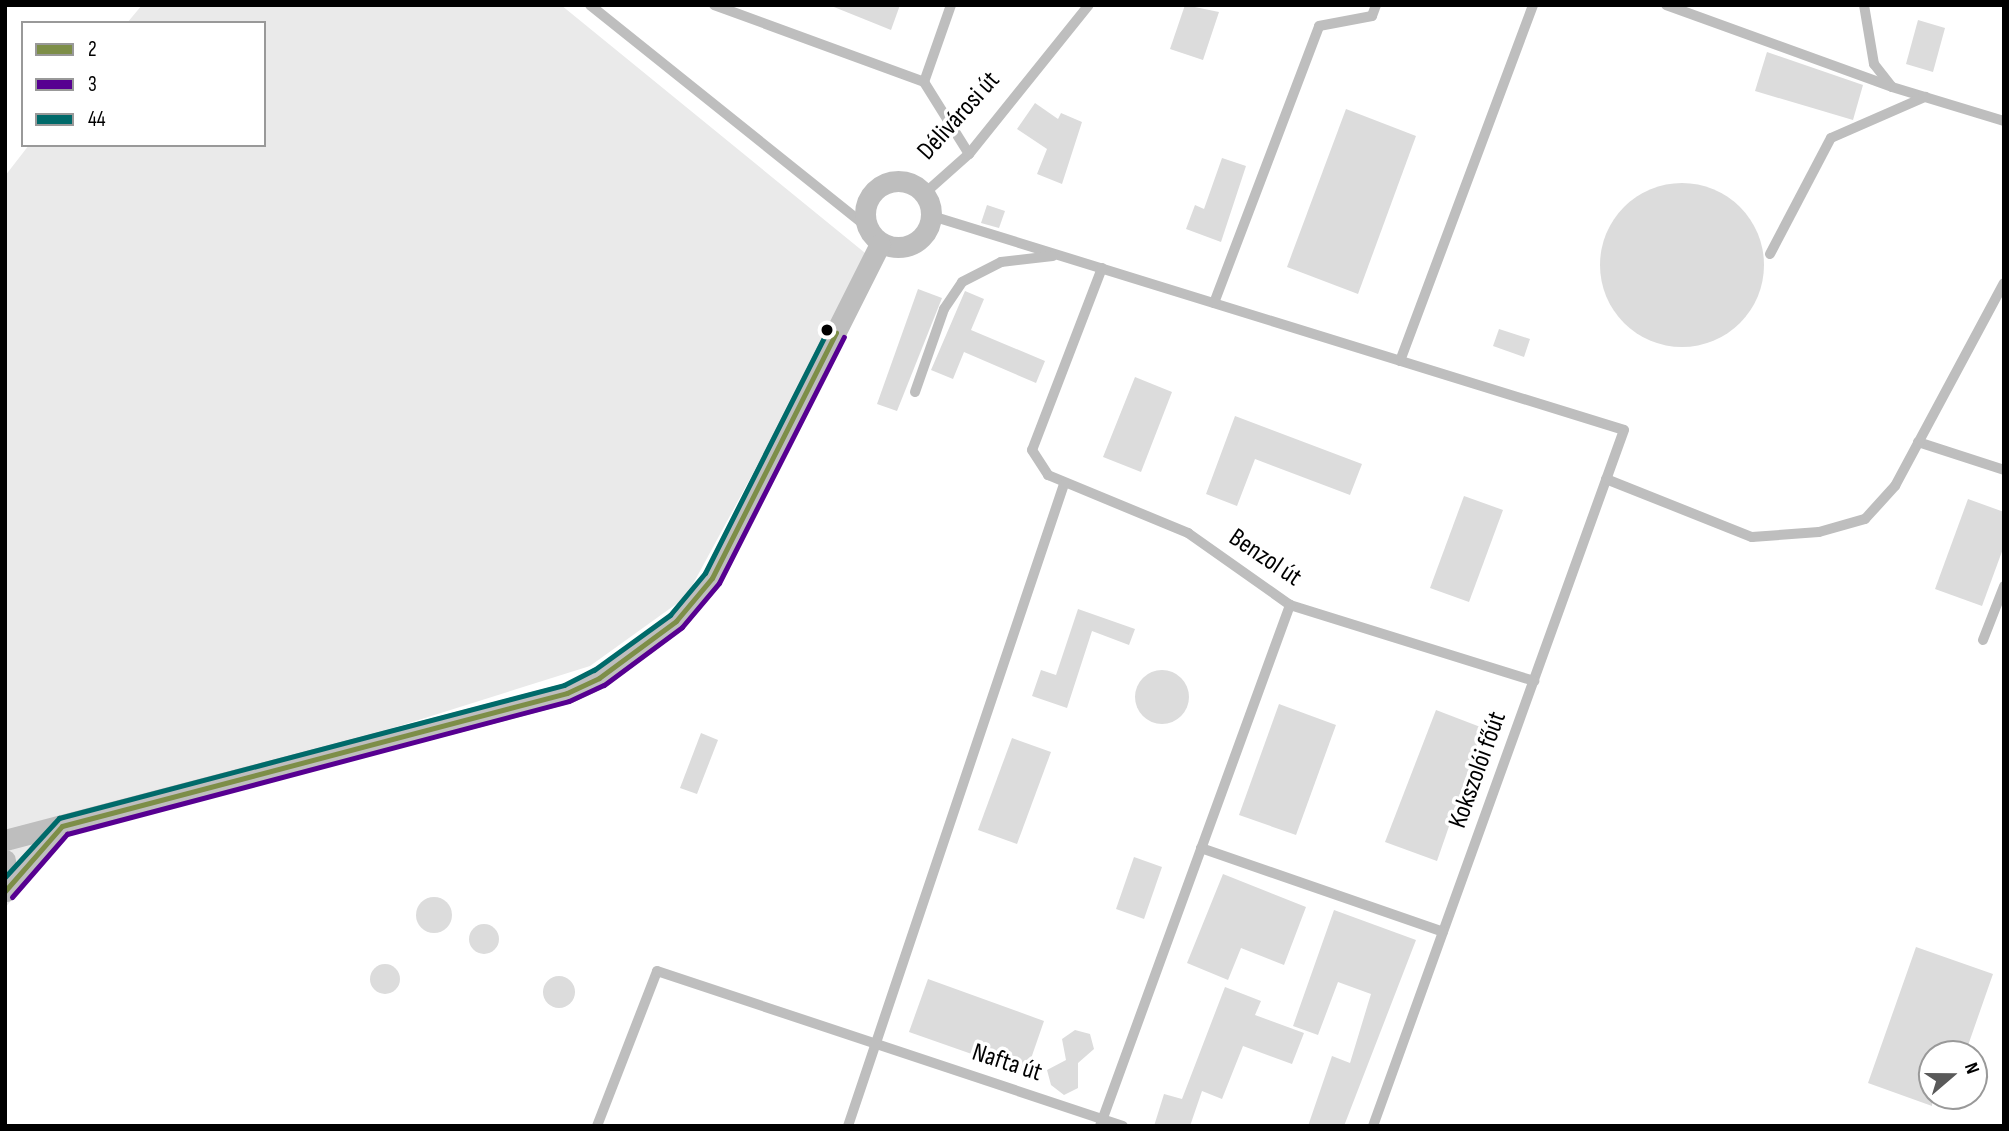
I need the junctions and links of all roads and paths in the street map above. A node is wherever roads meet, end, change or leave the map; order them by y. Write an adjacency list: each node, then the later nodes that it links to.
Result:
1 (590, 5): 17 (lane)
2 (714, 5): 9 (lane)
3 (951, 5): 10 (lane)
4 (1088, 5): 14 (lane, Délivárosi út)
5 (1376, 5): 23 (lane)
6 (1532, 5): 24 (lane)
7 (1666, 5): 11 (lane)
8 (1864, 5): 11 (lane)
9 (745, 11): 10 (lane)
10 (924, 82): 14 (lane)
11 (1892, 86): 12 (lane)
12 (1925, 97): 13 (lane); 19 (lane)
13 (2004, 121)
14 (969, 154): 15 (lane, Délivárosi út)
15 (925, 193): 16 (street, Délivárosi út); 17 (street)
16 (932, 216): 18 (street); 20 (lane)
17 (865, 225): 18 (street)
18 (880, 244): 34 (street)
19 (1770, 254)
20 (1059, 255): 21 (lane); 25 (lane)
21 (1102, 268): 23 (lane); 29 (lane, Benzol út)
22 (2004, 283): 26 (lane)
23 (1213, 303): 24 (lane)
24 (1400, 361): 28 (lane, Kokszolói főút)
25 (915, 392)
26 (1918, 442): 27 (lane); 28 (lane)
27 (2004, 470)
28 (1606, 479): 33 (lane, Kokszolói főút)
29 (1064, 484): 31 (lane, Benzol út); 40 (lane)
30 (2004, 586): 32 (lane)
31 (1290, 605): 33 (lane, Benzol út); 36 (lane)
32 (1983, 640)
33 (1534, 681): 39 (lane, Kokszolói főút)
34 (62, 826): 35 (street); 38 (street)
35 (5, 840)
36 (1201, 848): 39 (lane); 41 (lane)
37 (5, 860): 38 (street)
38 (5, 891)
39 (1443, 932): 45 (lane, Kokszolói főút)
40 (876, 1044): 41 (lane, Nafta út); 42 (lane, Nafta út); 43 (lane)
41 (1102, 1122): 44 (lane, Nafta út)
42 (597, 1126)
43 (848, 1126)
44 (1123, 1126)
45 (1373, 1126)

